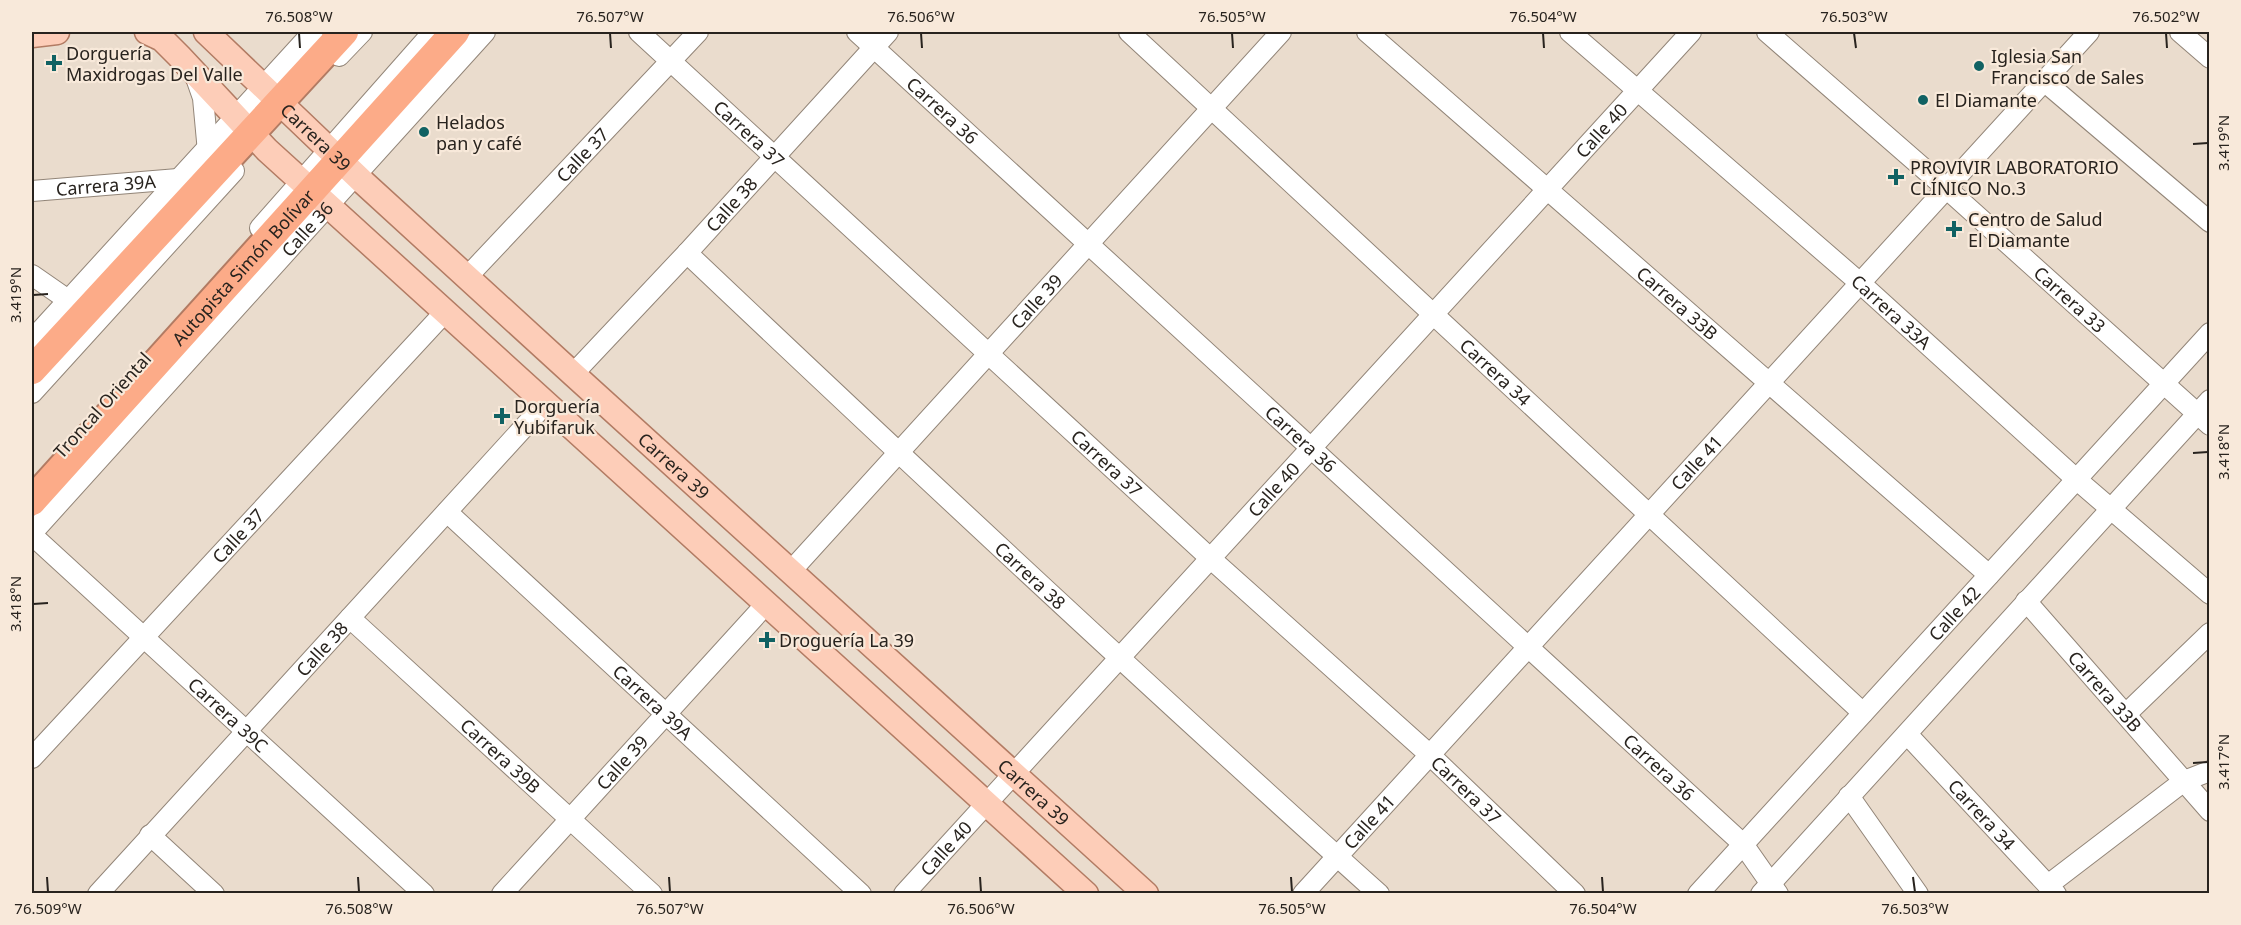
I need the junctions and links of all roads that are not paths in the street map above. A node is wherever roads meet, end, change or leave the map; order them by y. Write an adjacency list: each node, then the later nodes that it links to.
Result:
1 (57, 32): 19 (main road)
2 (147, 32): 24 (main road)
3 (206, 32): 27 (main road, Carrera 39)
4 (313, 32): 27 (street)
5 (344, 32): 27 (highway)
6 (362, 32): 27 (street)
7 (639, 32): 23 (street, Carrera 37)
8 (698, 32): 23 (street, Calle 37)
9 (857, 32): 21 (street, Carrera 36)
10 (888, 32): 21 (street, Calle 38)
11 (1129, 32): 28 (street, Carrera 34)
12 (1281, 32): 28 (street, Calle 39)
13 (1367, 32): 35 (street, Carrera 33B)
14 (1570, 32): 26 (street, Carrera 33A)
15 (1691, 32): 26 (street, Calle 40)
16 (1767, 32): 34 (street, Carrera 33)
17 (2090, 32): 25 (street, Calle 41)
18 (2180, 32): 22 (street)
19 (32, 35)
20 (459, 35): 32 (highway, Autopista Simón Bolívar)
21 (874, 46): 31 (street, Calle 38); 39 (street, Carrera 36)
22 (2210, 58)
23 (671, 60): 31 (street, Carrera 37); 42 (street, Calle 37)
24 (194, 73): 29 (main road); 30 (street)
25 (2044, 81): 34 (street, Calle 41); 38 (street)
26 (1637, 90): 35 (street, Calle 40); 43 (street, Carrera 33A)
27 (278, 100): 29 (highway); 32 (main road, Carrera 39)
28 (1211, 109): 39 (street, Calle 39); 47 (street, Carrera 34)
29 (249, 131): 30 (street); 33 (highway); 37 (main road); 55 (street)
30 (209, 146): 33 (street); 33 (street)
31 (775, 156): 40 (street, Calle 38); 50 (street, Carrera 37)
32 (342, 161): 37 (highway, Autopista Simón Bolívar); 42 (main road, Carrera 39)
33 (191, 181): 36 (street, Carrera 39A); 44 (street); 51 (highway)
34 (1947, 188): 43 (street, Calle 41); 54 (street, Carrera 33)
35 (1547, 189): 47 (street, Calle 40); 53 (street, Carrera 33B)
36 (32, 191)
37 (314, 193): 45 (highway, Autopista Simón Bolívar); 46 (main road); 61 (street, Troncal Oriental)
38 (2210, 222)
39 (1088, 244): 50 (street, Calle 39); 58 (street, Carrera 36)
40 (687, 253): 52 (street, Calle 38); 59 (street, Carrera 38)
41 (32, 275): 44 (street)
42 (467, 277): 52 (main road, Carrera 39)
43 (1860, 283): 53 (street, Calle 41); 60 (street, Carrera 33A)
44 (68, 300): 49 (street)
45 (221, 307): 62 (highway, Autopista Simón Bolívar); 66 (street)
46 (446, 312): 56 (main road); 75 (street, Calle 37)
47 (1433, 314): 58 (street, Calle 40); 65 (street, Carrera 34)
48 (2210, 333): 54 (street, Calle 42)
49 (32, 340)
50 (988, 353): 59 (street, Calle 39); 67 (street, Carrera 37)
51 (32, 370)
52 (573, 374): 68 (main road, Carrera 39)
53 (1770, 382): 65 (street, Calle 41); 69 (street, Carrera 33B)
54 (2163, 384): 57 (street, Carrera 33); 60 (street, Calle 42)
55 (32, 393)
56 (546, 404): 64 (street, Calle 38); 72 (main road)
57 (2205, 413): 63 (street)
58 (1310, 448): 67 (street, Calle 40); 76 (street, Carrera 36)
59 (898, 453): 68 (street, Calle 39); 77 (street, Carrera 38)
60 (2076, 479): 63 (street, Carrera 33A); 69 (street, Calle 42)
61 (32, 482)
62 (32, 501)
63 (2111, 509): 70 (street, Carrera 33A); 71 (street)
64 (447, 512): 73 (street, Calle 38); 79 (street, Carrera 39A)
65 (1650, 513): 76 (street, Calle 41); 78 (street, Carrera 34)
66 (32, 534): 75 (street, Carrera 39C)
67 (1210, 558): 77 (street, Calle 40); 83 (street, Carrera 37)
68 (790, 572): 86 (main road, Carrera 39)
69 (1989, 575): 78 (street, Calle 42)
70 (2210, 594)
71 (2026, 601): 80 (street, Carrera 33B); 82 (street)
72 (767, 603): 79 (street, Calle 39); 89 (main road)
73 (350, 618): 81 (street, Calle 38); 91 (street, Carrera 39B)
74 (2210, 633): 80 (street)
75 (143, 638): 81 (street, Carrera 39C); 84 (street, Calle 37)
76 (1529, 646): 83 (street, Calle 41); 93 (street, Carrera 36)
77 (1119, 658): 86 (street, Calle 40); 94 (street, Carrera 38)
78 (1863, 713): 93 (street, Calle 42)
79 (666, 714): 91 (street, Calle 39); 102 (street, Carrera 39A)
80 (2126, 714): 87 (street, Carrera 33B)
81 (246, 731): 92 (street, Calle 38); 99 (street, Carrera 39C)
82 (1906, 734): 88 (street); 95 (street, Carrera 34)
83 (1430, 755): 94 (street, Calle 41); 108 (street, Carrera 37)
84 (32, 758)
85 (2210, 771): 87 (street)
86 (1013, 774): 89 (street, Calle 40); 105 (main road, Carrera 39)
87 (2184, 781): 90 (street, Carrera 33B); 95 (street)
88 (1849, 796): 96 (street); 110 (street)
89 (986, 804): 103 (street, Calle 40); 104 (main road)
90 (2210, 811)
91 (570, 819): 100 (street, Calle 39); 101 (street, Carrera 39B)
92 (150, 835): 97 (street, Calle 38); 98 (street)
93 (1743, 844): 96 (street, Carrera 36); 109 (street, Calle 42)
94 (1337, 856): 106 (street, Calle 41); 107 (street, Carrera 38)
95 (2052, 889)
96 (1770, 890)
97 (98, 894)
98 (214, 894)
99 (424, 894)
100 (502, 894)
101 (652, 894)
102 (861, 894)
103 (904, 894)
104 (1086, 894)
105 (1146, 894)
106 (1303, 894)
107 (1379, 894)
108 (1575, 894)
109 (1698, 894)
110 (1918, 894)

